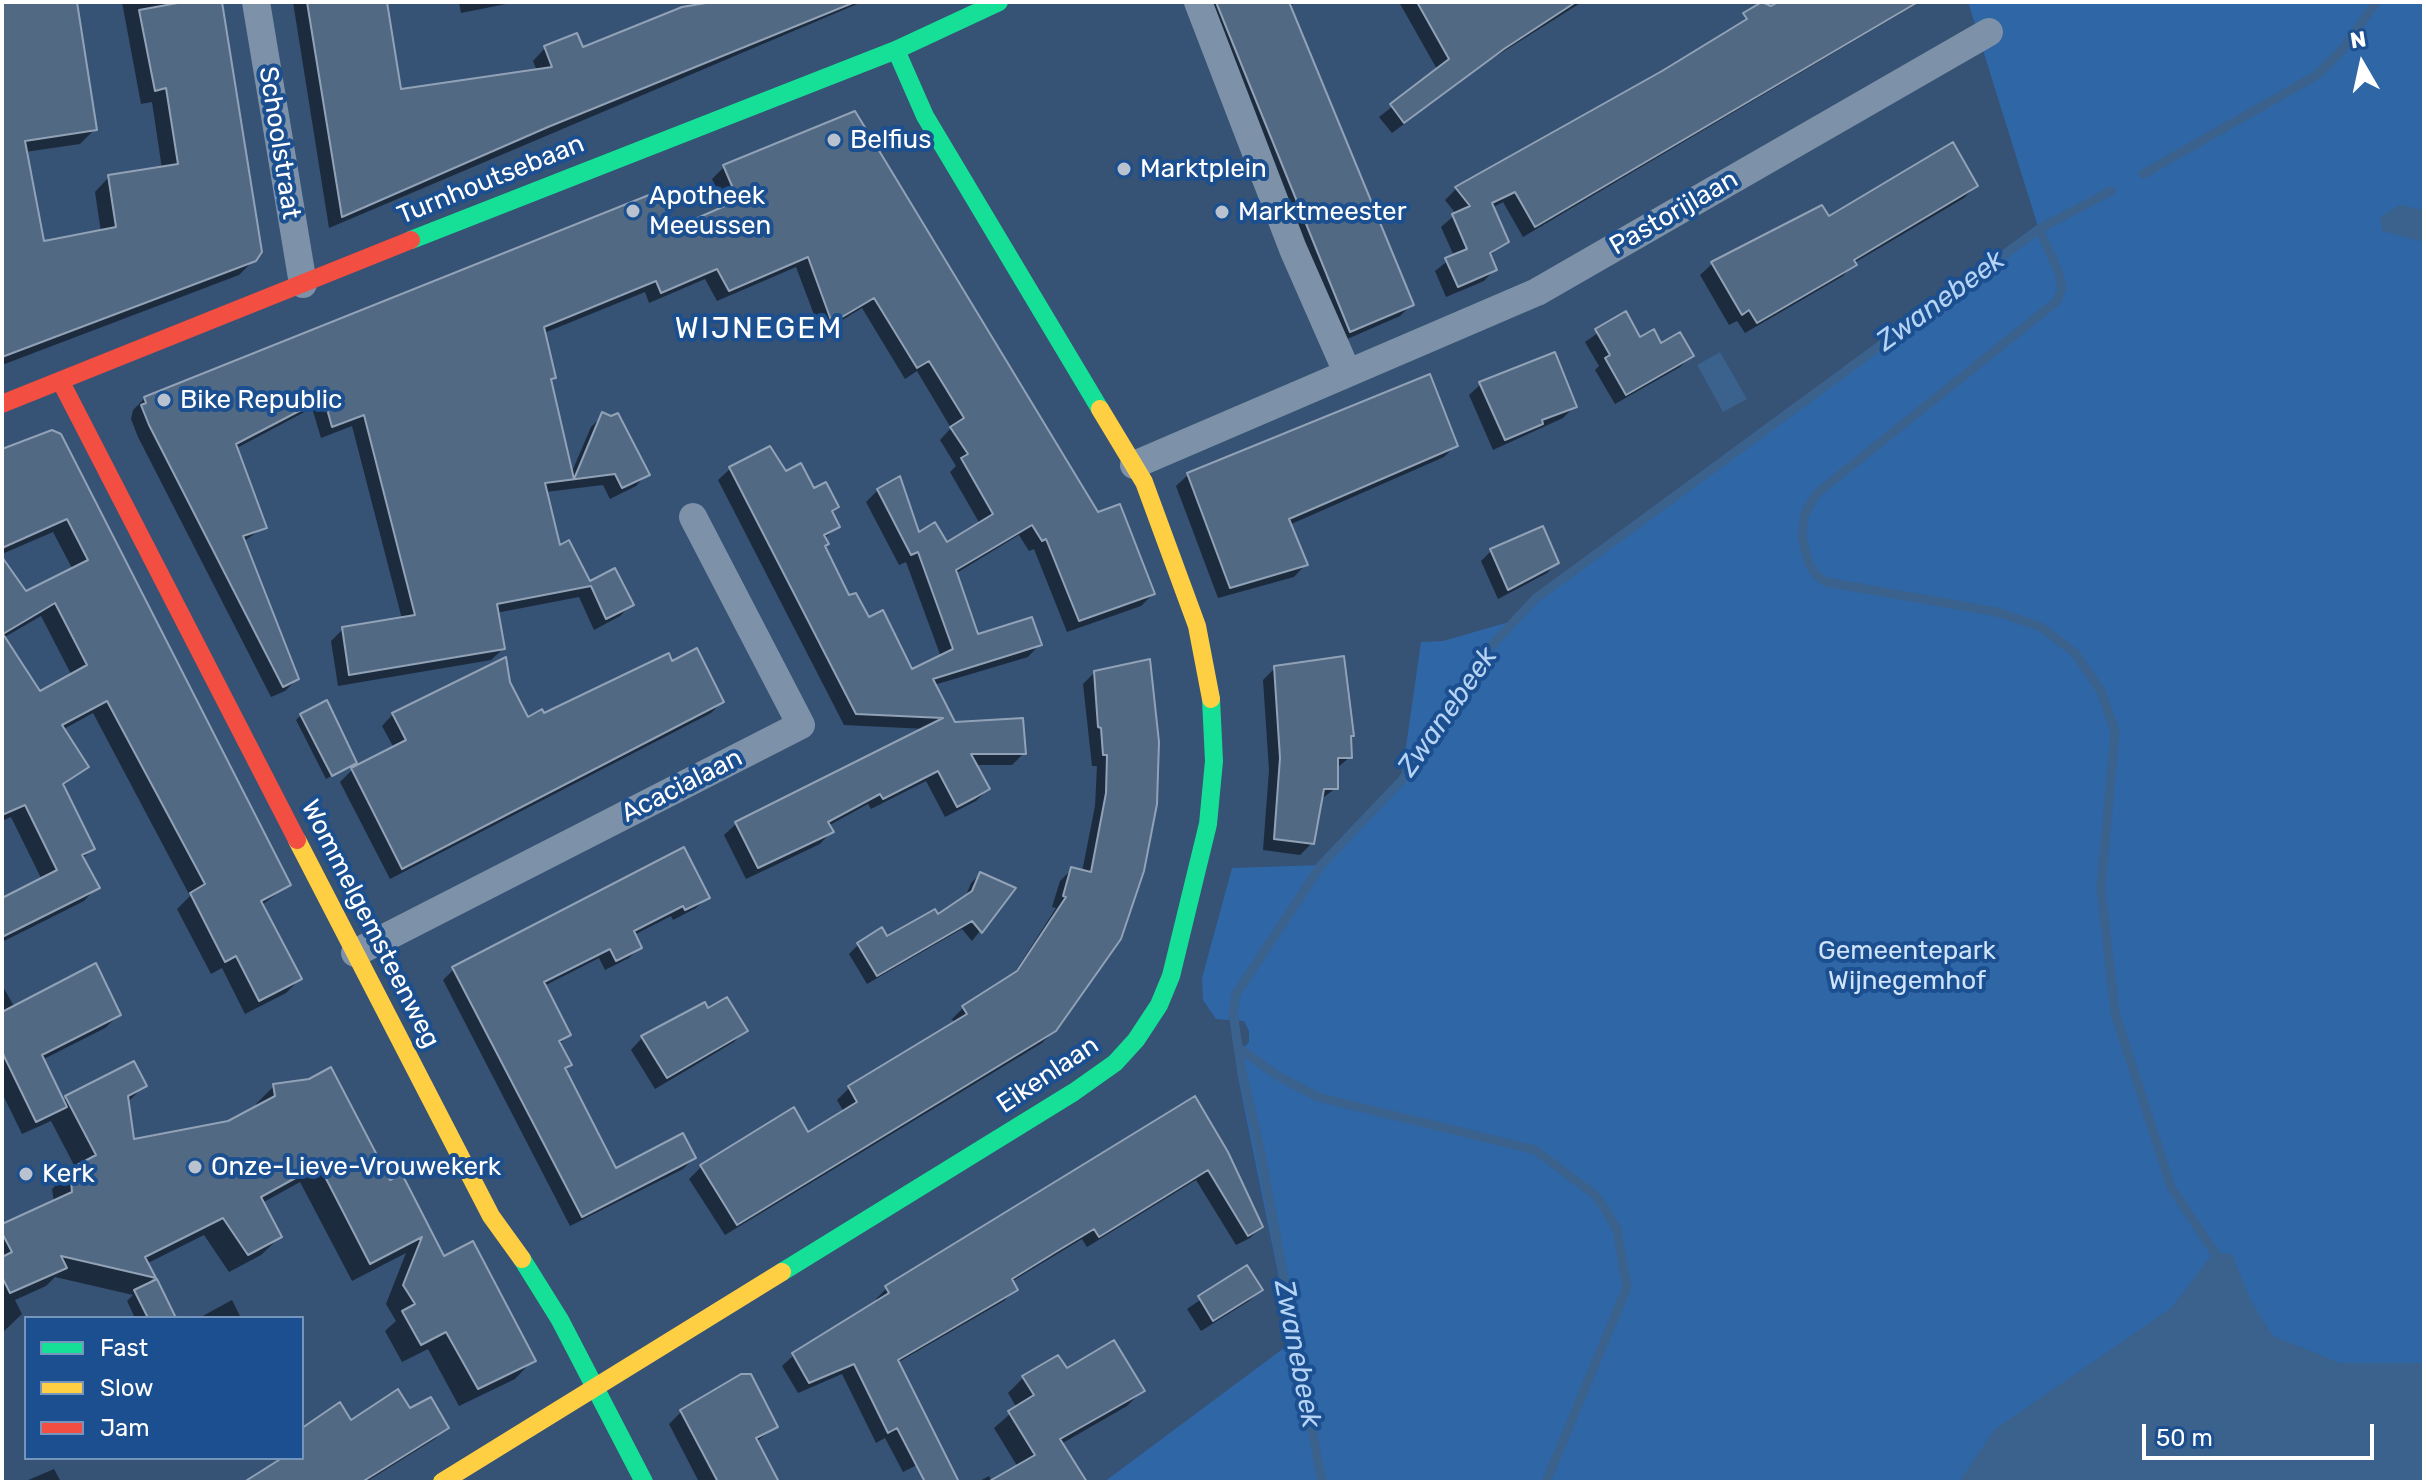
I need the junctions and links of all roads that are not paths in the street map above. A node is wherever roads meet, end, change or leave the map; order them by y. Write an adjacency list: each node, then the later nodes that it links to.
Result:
1 (256, 2): 6 (street, Schoolstraat)
2 (999, 2): 5 (street, Turnhoutsebaan)
3 (1198, 2): 7 (street)
4 (1989, 32): 7 (street, Pastorijlaan)
5 (896, 50): 6 (street, Turnhoutsebaan); 10 (street)
6 (303, 284): 8 (street, Turnhoutsebaan)
7 (1347, 372): 10 (street)
8 (61, 382): 9 (street, Turnhoutsebaan); 12 (street, Wommelgemsteenweg)
9 (2, 404)
10 (1134, 465): 13 (street, Eikenlaan)
11 (693, 517): 12 (street, Acacialaan)
12 (355, 953): 13 (street, Wommelgemsteenweg)
13 (594, 1388): 14 (street, Eikenlaan); 15 (street, Wommelgemsteenweg)
14 (442, 1482)
15 (644, 1482)

